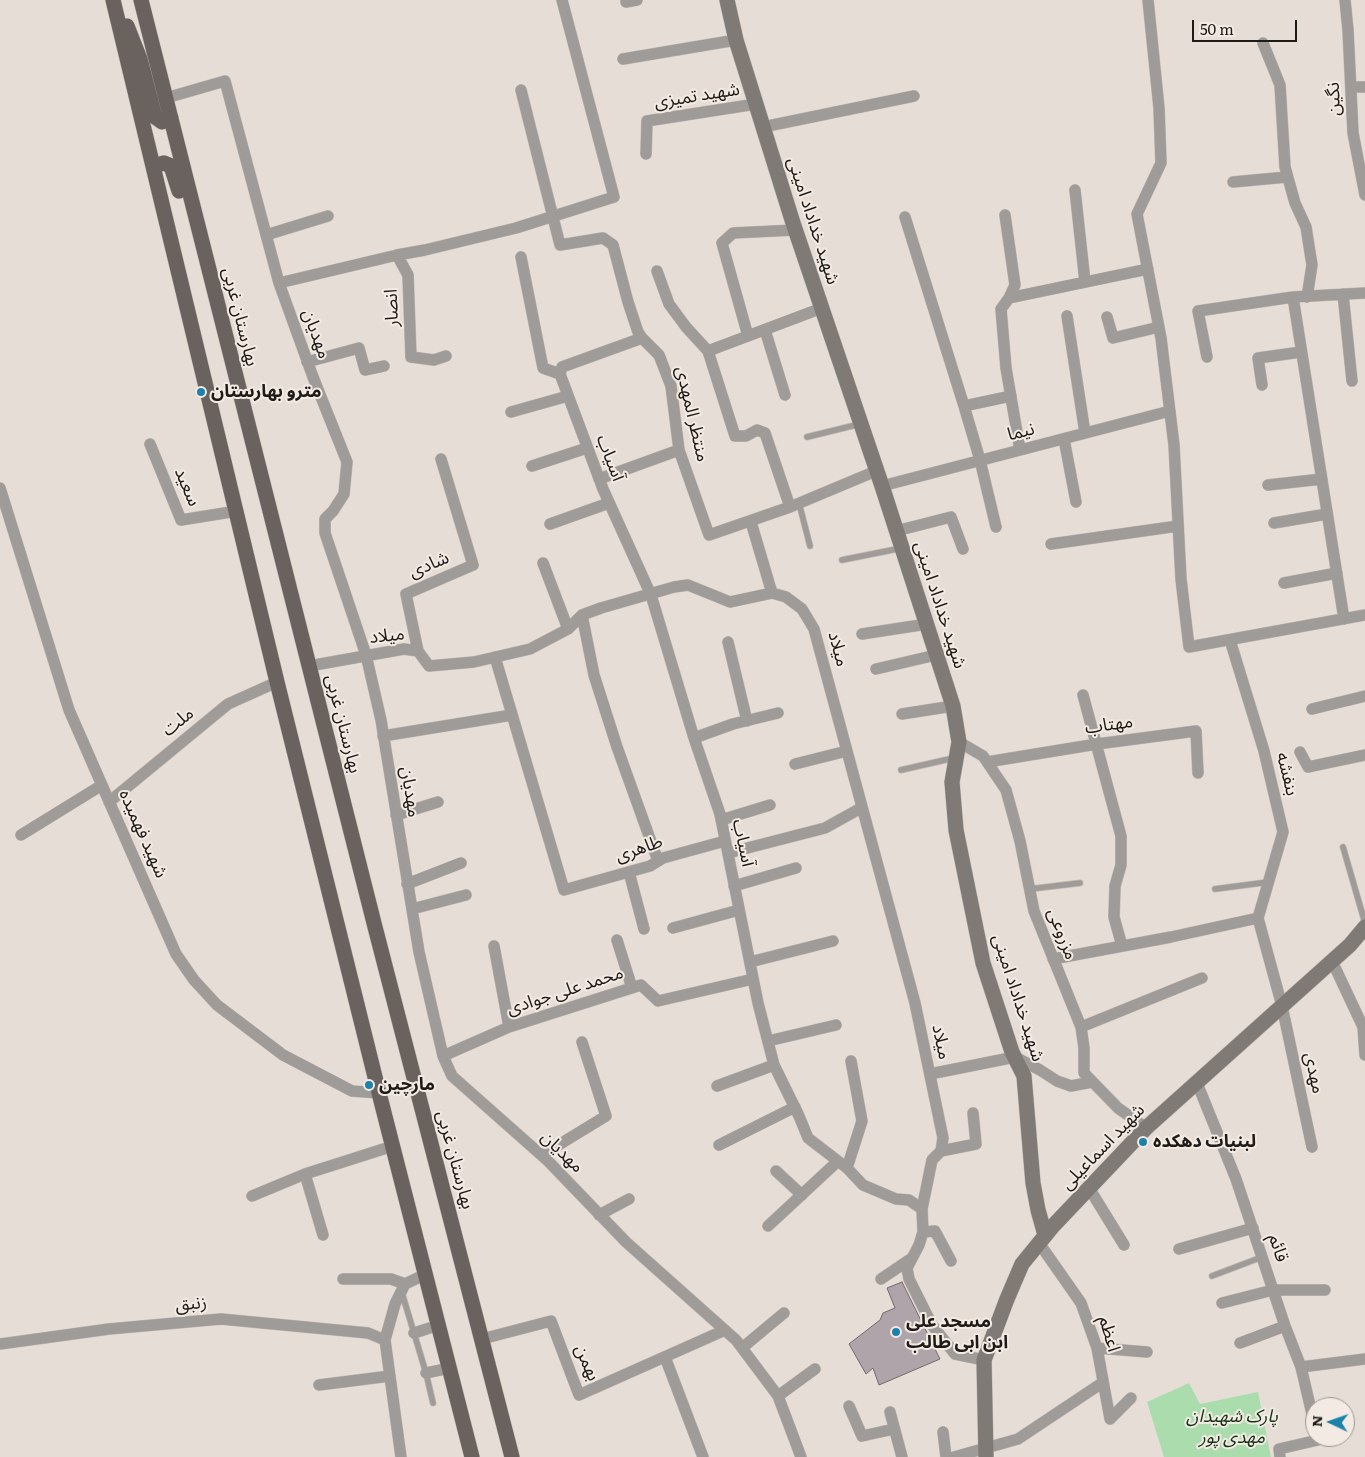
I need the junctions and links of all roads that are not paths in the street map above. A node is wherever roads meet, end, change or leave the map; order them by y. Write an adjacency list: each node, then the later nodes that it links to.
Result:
1 (113, 0): 16 (main road); 19 (main road)
2 (141, 0): 14 (main road, بهارستان غربی)
3 (562, 0): 26 (street)
4 (727, 0): 7 (street, شهید خداداد امینی)
5 (1148, 0): 33 (street)
6 (1345, 0): 10 (street, نگین)
7 (736, 40): 9 (street); 15 (street, شهید خداداد امینی)
8 (1263, 43): 20 (street)
9 (623, 59)
10 (1351, 87): 11 (street); 23 (street, نگین)
11 (1365, 87)
12 (521, 90): 26 (street)
13 (914, 96): 17 (street)
14 (166, 98): 16 (main road, بهارستان غربی); 29 (street, مهدیان)
15 (756, 104): 17 (street, شهید خداداد امینی); 18 (street, شهید تمیزی)
16 (171, 118): 32 (main road, بهارستان غربی)
17 (763, 127): 28 (street, شهید خداداد امینی)
18 (646, 154)
19 (153, 166): 32 (main road); 84 (main road)
20 (1288, 177): 21 (street); 39 (street)
21 (1233, 182)
22 (1075, 190): 35 (street)
23 (1365, 196)
24 (1005, 215): 40 (street)
25 (328, 216): 29 (street)
26 (552, 217): 30 (street); 48 (street, منتظر المهدی)
27 (905, 217): 61 (street)
28 (795, 230): 42 (street, شهید خداداد امینی); 47 (street)
29 (266, 235): 36 (street, مهدیان)
30 (397, 255): 36 (street); 51 (street, انصار)
31 (521, 257): 55 (street)
32 (208, 266): 114 (main road, بهارستان غربی)
33 (1148, 269): 35 (street); 45 (street)
34 (657, 271): 49 (street)
35 (1085, 282): 40 (street)
36 (279, 283): 53 (street, مهدیان)
37 (1365, 293): 38 (street)
38 (1343, 294): 39 (street); 56 (street)
39 (1306, 297): 41 (street)
40 (1009, 298): 60 (street)
41 (1293, 298): 50 (street); 52 (street)
42 (822, 308): 46 (street); 64 (street, شهید خداداد امینی)
43 (1068, 316): 65 (street)
44 (1107, 317): 45 (street)
45 (1159, 327): 62 (street)
46 (765, 330): 47 (street); 58 (street)
47 (748, 336): 49 (street)
48 (642, 338): 55 (street); 70 (street, منتظر المهدی)
49 (708, 351): 83 (street)
50 (1301, 352): 57 (street); 77 (street)
51 (446, 356)
52 (1207, 357)
53 (307, 362): 54 (street); 111 (street, مهدیان)
54 (384, 366)
55 (560, 374): 59 (street, آسیاب)
56 (1352, 380)
57 (1262, 385)
58 (785, 395)
59 (568, 396): 63 (street); 69 (street, آسیاب)
60 (1011, 396): 61 (street); 71 (street)
61 (964, 406): 73 (street)
62 (1170, 411): 65 (street, نیما); 89 (street)
63 (512, 412)
64 (860, 424): 66 (lane); 75 (street, شهید خداداد امینی)
65 (1086, 433): 67 (street, نیما)
66 (808, 437)
67 (1064, 439): 71 (street, نیما); 81 (street)
68 (150, 444): 84 (street, سعید)
69 (587, 448): 74 (street); 76 (street, آسیاب)
70 (679, 450): 76 (street); 86 (street, منتظر المهدی)
71 (1020, 450): 73 (street, نیما)
72 (441, 459): 110 (street, شادی)
73 (980, 460): 79 (street, نیما); 90 (street)
74 (532, 466)
75 (876, 471): 79 (street, شهید خداداد امینی); 83 (street, منتظر المهدی)
76 (599, 479): 82 (street, آسیاب)
77 (1322, 479): 78 (street); 85 (street)
78 (1268, 485)
79 (882, 486): 91 (street, شهید خداداد امینی)
80 (0, 488): 137 (street, شهید فهمیده)
81 (1076, 502)
82 (609, 503): 88 (street); 101 (street, آسیاب)
83 (794, 505): 86 (street, منتظر المهدی); 93 (lane)
84 (237, 511): 116 (main road)
85 (1327, 514): 87 (street); 98 (street)
86 (750, 522): 100 (street)
87 (1274, 523)
88 (550, 524)
89 (1178, 526): 92 (street); 108 (street)
90 (996, 527)
91 (896, 531): 94 (street, شهید خداداد امینی); 95 (street)
92 (1051, 544)
93 (810, 546)
94 (902, 548): 96 (lane); 105 (street, شهید خداداد امینی)
95 (963, 549)
96 (842, 560)
97 (543, 562): 106 (street)
98 (1337, 574): 99 (street); 104 (street)
99 (1284, 583)
100 (772, 593): 101 (street, میلاد); 129 (street, میلاد)
101 (651, 595): 102 (street, میلاد); 126 (street, آسیاب)
102 (582, 615): 106 (street, میلاد); 148 (street)
103 (1365, 615): 104 (street)
104 (1344, 619): 108 (street)
105 (927, 624): 107 (street); 112 (street, شهید خداداد امینی)
106 (568, 629): 113 (street, میلاد)
107 (862, 634)
108 (1230, 640): 152 (street, بنفشه)
109 (728, 642): 124 (street)
110 (418, 651): 111 (street, میلاد); 113 (street, میلاد)
111 (366, 655): 114 (street, میلاد); 125 (street, مهدیان)
112 (936, 655): 115 (street); 119 (street, شهید خداداد امینی)
113 (495, 657): 123 (street)
114 (309, 666): 233 (main road, بهارستان غربی)
115 (876, 669)
116 (277, 682): 138 (street, ملت); 191 (main road)
117 (1083, 695): 128 (street)
118 (1365, 696): 120 (street)
119 (952, 706): 122 (street); 127 (street, شهید خداداد امینی)
120 (1312, 710)
121 (778, 713): 124 (street)
122 (902, 714)
123 (512, 715): 125 (street); 151 (street, طاهری)
124 (747, 721): 126 (street)
125 (384, 736): 142 (street, مهدیان)
126 (694, 738): 143 (street, آسیاب)
127 (959, 742): 132 (street, شهید خداداد امینی); 133 (street, مزروعی)
128 (1097, 744): 133 (street, مهتاب); 136 (street, مهتاب); 168 (street)
129 (847, 752): 134 (street); 141 (street, میلاد)
130 (1300, 752): 131 (street)
131 (1365, 754)
132 (956, 758): 135 (lane); 184 (street, شهید خداداد امینی)
133 (987, 762): 156 (street, مزروعی)
134 (795, 764)
135 (901, 770)
136 (1198, 773)
137 (102, 785): 138 (street, شهید فهمیده); 144 (street)
138 (109, 802): 191 (street, شهید فهمیده)
139 (438, 802): 142 (street)
140 (770, 805): 143 (street)
141 (862, 808): 147 (street); 187 (street, میلاد)
142 (396, 815): 154 (street, مهدیان)
143 (721, 820): 145 (street, آسیاب)
144 (21, 835)
145 (725, 841): 147 (street, آسیاب); 148 (street, طاهری)
146 (1344, 847): 162 (lane)
147 (728, 853): 155 (street, آسیاب)
148 (658, 861): 151 (street, طاهری)
149 (461, 863): 154 (street)
150 (796, 868): 155 (street)
151 (629, 872): 164 (street)
152 (1269, 882): 157 (lane); 161 (street, بنفشه)
153 (1080, 883): 156 (lane)
154 (407, 884): 159 (street, مهدیان)
155 (734, 886): 160 (street, آسیاب)
156 (1030, 889): 169 (street, مزروعی)
157 (1215, 889)
158 (466, 895): 159 (street)
159 (412, 909): 183 (street, مهدیان)
160 (739, 910): 163 (street); 171 (street, آسیاب)
161 (1258, 918): 168 (street); 175 (street, مهدی)
162 (1365, 925): 170 (street, شهید اسماعیلی)
163 (673, 928)
164 (644, 929)
165 (617, 940): 174 (street)
166 (833, 941): 171 (street)
167 (494, 946): 178 (street)
168 (1122, 946): 169 (street)
169 (1053, 959): 179 (street, مزروعی)
170 (1332, 961): 175 (street, شهید اسماعیلی); 176 (street)
171 (750, 962): 173 (street, آسیاب)
172 (1202, 978): 179 (street)
173 (753, 979): 174 (street, محمد علی جوادی); 180 (street, آسیاب)
174 (632, 988): 178 (street, محمد علی جوادی)
175 (1282, 1006): 189 (street, شهید اسماعیلی); 197 (street, مهدی)
176 (1361, 1014): 182 (street)
177 (836, 1025): 180 (street)
178 (509, 1026): 183 (street, محمد علی جوادی)
179 (1081, 1027): 188 (street, مزروعی)
180 (768, 1041): 186 (street, آسیاب)
181 (582, 1042): 199 (street)
182 (1365, 1054)
183 (443, 1056): 199 (street, مهدیان)
184 (1015, 1057): 187 (street); 188 (street); 213 (street, شهید خداداد امینی)
185 (851, 1061): 200 (street)
186 (774, 1065): 190 (street); 192 (street, آسیاب)
187 (930, 1074): 198 (street, میلاد)
188 (1092, 1082): 194 (street, مزروعی)
189 (1197, 1083): 194 (street, شهید اسماعیلی); 210 (street, قائم)
190 (716, 1086)
191 (379, 1093): 196 (main road)
192 (795, 1107): 195 (street); 200 (street, آسیاب)
193 (973, 1112): 198 (street)
194 (1146, 1128): 203 (street, شهید اسماعیلی)
195 (719, 1144)
196 (393, 1146): 202 (street); 219 (main road)
197 (1312, 1147)
198 (941, 1151): 207 (street, میلاد)
199 (542, 1155): 208 (street, مهدیان)
200 (843, 1164): 204 (street); 207 (street, آسیاب)
201 (776, 1171): 204 (street)
202 (305, 1174): 205 (street); 212 (street)
203 (1089, 1188): 213 (street, شهید اسماعیلی); 214 (street)
204 (802, 1195): 209 (street)
205 (252, 1196)
206 (629, 1199): 208 (street)
207 (922, 1209): 211 (street)
208 (600, 1215): 230 (street, مهدیان)
209 (768, 1226)
210 (1253, 1228): 215 (street); 216 (street, قائم)
211 (923, 1232): 217 (street); 218 (street)
212 (322, 1234)
213 (1042, 1239): 237 (street, اعظم); 241 (street, شهید اسماعیلی)
214 (1124, 1244)
215 (1179, 1249)
216 (1262, 1257): 220 (lane); 224 (street, قائم)
217 (912, 1258): 222 (street); 241 (street)
218 (951, 1261)
219 (426, 1274): 223 (street); 228 (main road)
220 (1212, 1276)
221 (343, 1279): 223 (street)
222 (881, 1279)
223 (403, 1287): 231 (lane); 232 (street)
224 (1273, 1290): 225 (street); 226 (street); 229 (street, قائم)
225 (1325, 1290)
226 (1222, 1303)
227 (784, 1313): 236 (street)
228 (439, 1326): 231 (street); 243 (main road)
229 (1285, 1326): 235 (street); 242 (street, قائم)
230 (725, 1330): 236 (street, مهدیان); 239 (street, بهمن)
231 (414, 1333): 245 (lane)
232 (385, 1340): 234 (street, زنبق); 246 (street)
233 (482, 1340): 239 (street, بهمن); 261 (main road, بهارستان غربی)
234 (0, 1344)
235 (1240, 1344)
236 (742, 1348): 249 (street, مهدیان)
237 (1097, 1348): 238 (street); 247 (street, اعظم)
238 (1147, 1352)
239 (665, 1357): 262 (street)
240 (1365, 1359): 242 (street)
241 (984, 1360): 258 (street, شهید اسماعیلی)
242 (1301, 1367): 250 (street, قائم)
243 (450, 1368): 245 (street); 260 (main road)
244 (815, 1370): 249 (street)
245 (426, 1373): 252 (lane)
246 (390, 1376): 248 (street); 259 (street)
247 (1102, 1383): 251 (street, اعظم); 258 (street)
248 (319, 1385)
249 (778, 1396): 263 (street, مهدیان)
250 (1308, 1397)
251 (1131, 1398)
252 (433, 1403)
253 (849, 1406): 255 (street)
254 (890, 1412): 255 (street)
255 (894, 1429): 264 (street)
256 (943, 1432): 265 (street)
257 (1305, 1443): 267 (street)
258 (986, 1452): 266 (street)
259 (401, 1457)
260 (472, 1457)
261 (512, 1457)
262 (703, 1457)
263 (801, 1457)
264 (902, 1457)
265 (946, 1457)
266 (954, 1457)
267 (1280, 1457)

